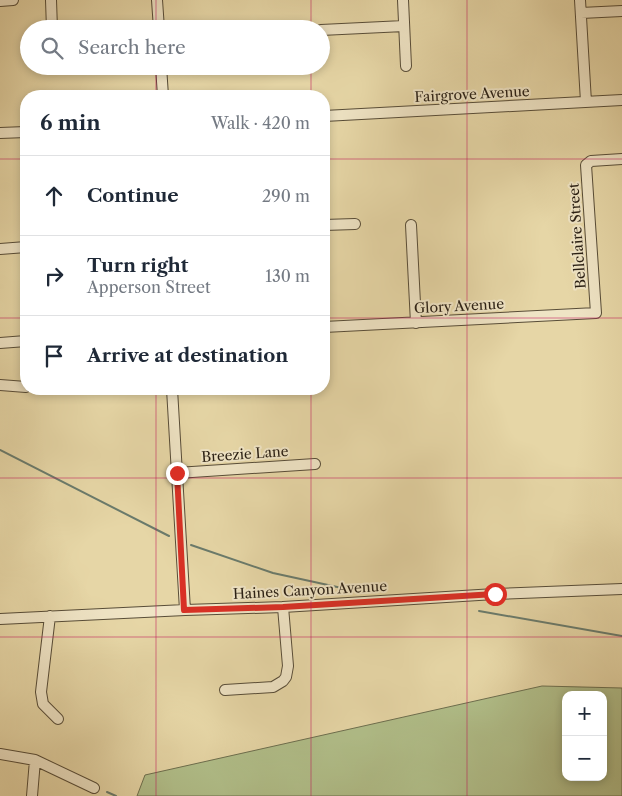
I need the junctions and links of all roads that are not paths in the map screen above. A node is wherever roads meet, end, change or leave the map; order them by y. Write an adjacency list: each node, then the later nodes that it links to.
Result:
1 (12, 0): 6 (street)
2 (51, 0): 9 (street)
3 (157, 0): 10 (street)
4 (403, 0): 11 (street)
5 (580, 0): 8 (street)
6 (0, 1)
7 (622, 11): 8 (street)
8 (581, 13): 17 (street)
9 (52, 20)
10 (158, 20)
11 (404, 26): 12 (street); 13 (street)
12 (330, 30)
13 (406, 66)
14 (162, 75): 15 (street)
15 (163, 90)
16 (622, 100): 17 (street, Fairgrove Avenue)
17 (586, 102): 18 (street, Fairgrove Avenue)
18 (330, 116)
19 (20, 132): 20 (street)
20 (0, 133)
21 (622, 159): 27 (street, Bellclaire Street)
22 (355, 224): 24 (street)
23 (411, 224): 28 (street)
24 (330, 225)
25 (20, 247): 26 (street)
26 (0, 249)
27 (596, 313): 28 (street, Glory Avenue)
28 (416, 323): 29 (street, Glory Avenue)
29 (330, 328)
30 (20, 341): 31 (street)
31 (0, 343)
32 (0, 385): 33 (street)
33 (20, 387)
34 (172, 395): 36 (street)
35 (316, 464): 36 (street, Breezie Lane)
36 (177, 473): 39 (street)
37 (622, 589): 38 (street, Haines Canyon Avenue)
38 (283, 607): 39 (street, Haines Canyon Avenue); 42 (street)
39 (184, 610): 40 (street, Haines Canyon Avenue)
40 (50, 616): 41 (street, Haines Canyon Avenue); 43 (street)
41 (0, 619)
42 (225, 690)
43 (58, 718)
44 (0, 754): 45 (street)
45 (35, 760): 46 (street); 47 (street)
46 (94, 788)
47 (32, 796)

